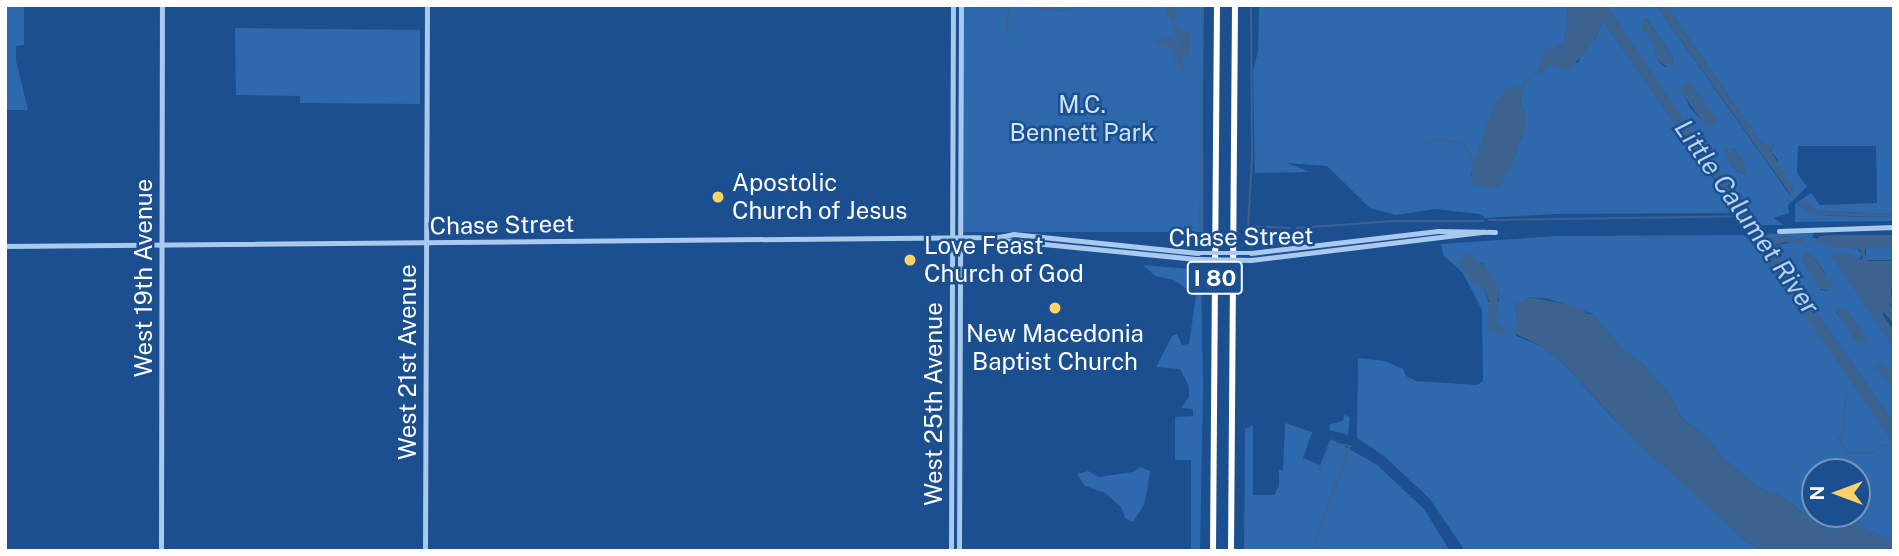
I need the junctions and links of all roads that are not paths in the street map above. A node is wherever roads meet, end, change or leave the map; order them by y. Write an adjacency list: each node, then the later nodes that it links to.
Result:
1 (162, 5): 13 (street, West 19th Avenue)
2 (427, 5): 12 (street, West 21st Avenue)
3 (953, 5): 10 (street, West 25th Avenue)
4 (961, 5): 11 (street, West 25th Avenue)
5 (1217, 5): 19 (highway, I 80)
6 (1235, 5): 20 (highway, I 80)
7 (1894, 227): 8 (street)
8 (1779, 231)
9 (1495, 232): 11 (street, Chase Street, bridge)
10 (951, 237): 11 (street, Chase Street); 12 (street, Chase Street); 17 (street, West 25th Avenue)
11 (959, 237): 18 (street, West 25th Avenue)
12 (425, 243): 13 (street, Chase Street); 16 (street, West 21st Avenue)
13 (161, 245): 14 (street, Chase Street); 15 (street, West 19th Avenue)
14 (5, 246)
15 (161, 551)
16 (425, 551)
17 (951, 551)
18 (959, 551)
19 (1213, 551)
20 (1231, 551)

